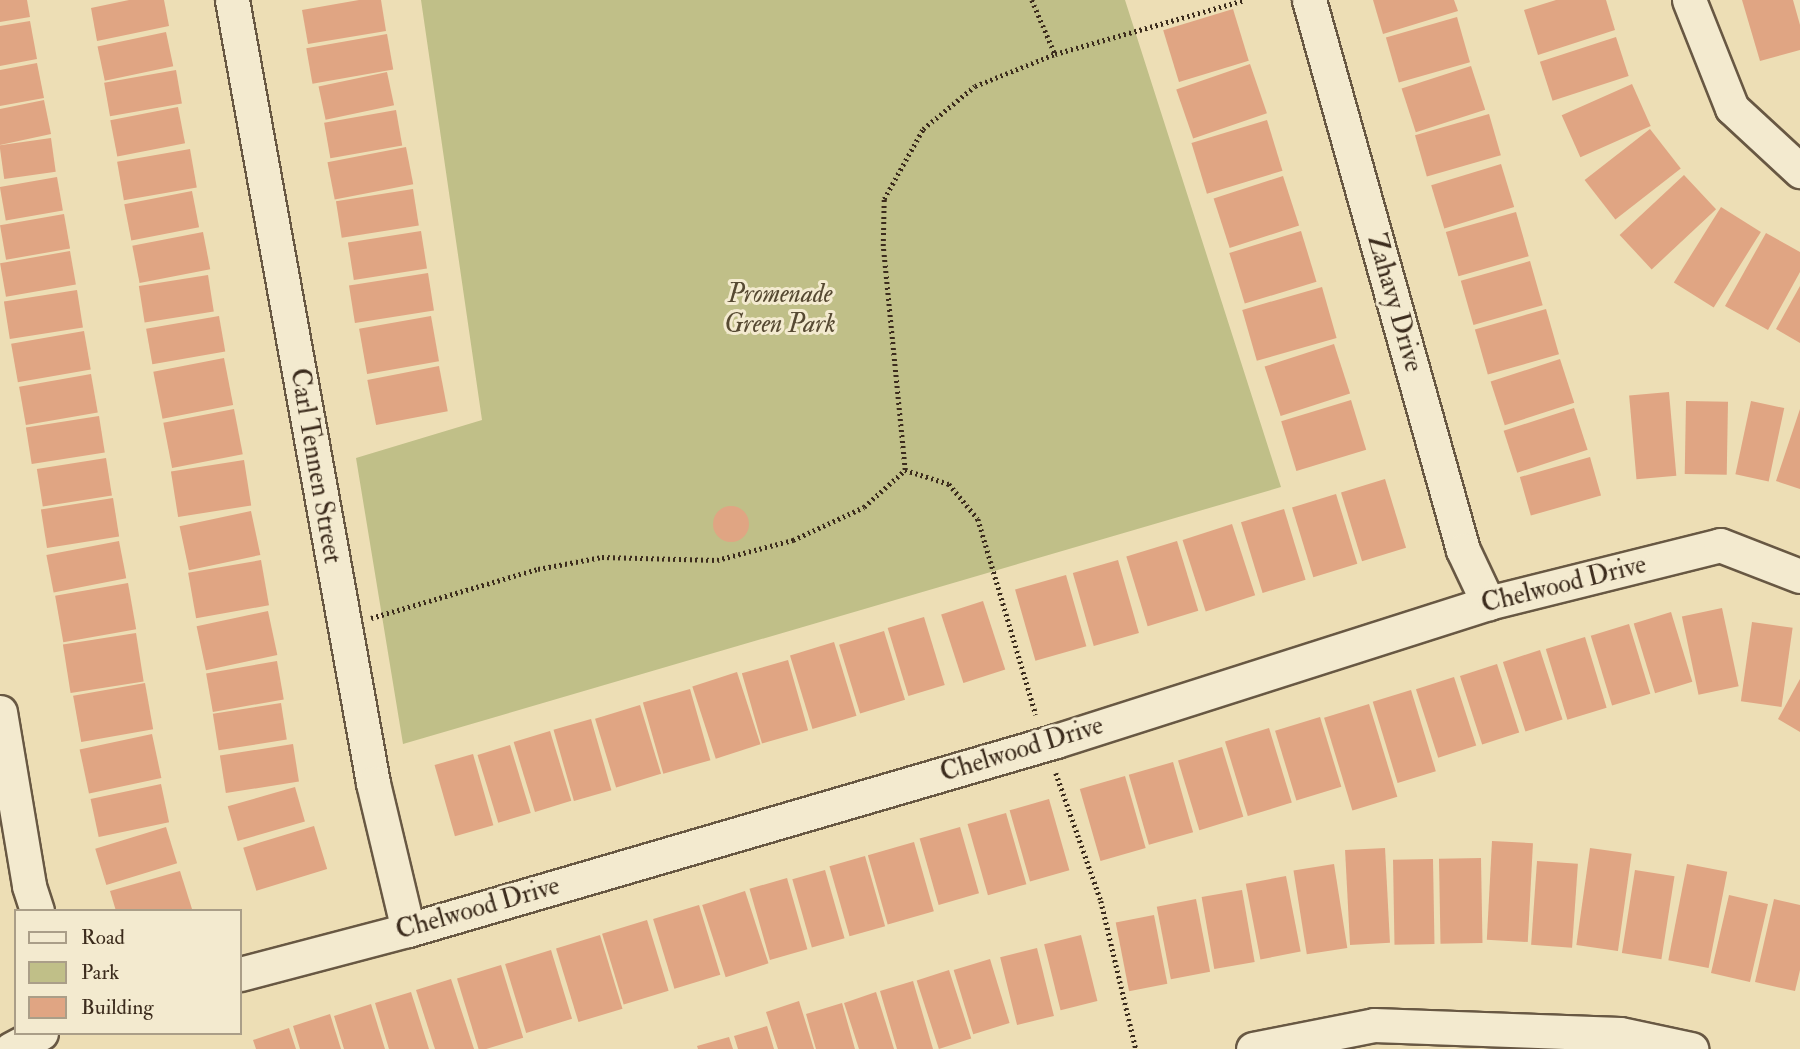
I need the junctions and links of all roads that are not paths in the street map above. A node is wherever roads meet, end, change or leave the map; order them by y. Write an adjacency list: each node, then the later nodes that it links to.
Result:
1 (232, 0): 9 (street, Carl Tennen Street)
2 (1309, 0): 6 (street, Zahavy Drive)
3 (1689, 0): 4 (street)
4 (1800, 171)
5 (1800, 576): 6 (street, Chelwood Drive)
6 (1488, 603): 9 (street, Chelwood Drive)
7 (0, 712): 8 (street)
8 (36, 909)
9 (408, 930): 10 (street, Chelwood Drive)
10 (242, 973)
11 (37, 1035): 12 (street)
12 (10, 1049)
13 (1253, 1049): 14 (street)
14 (1691, 1049)

